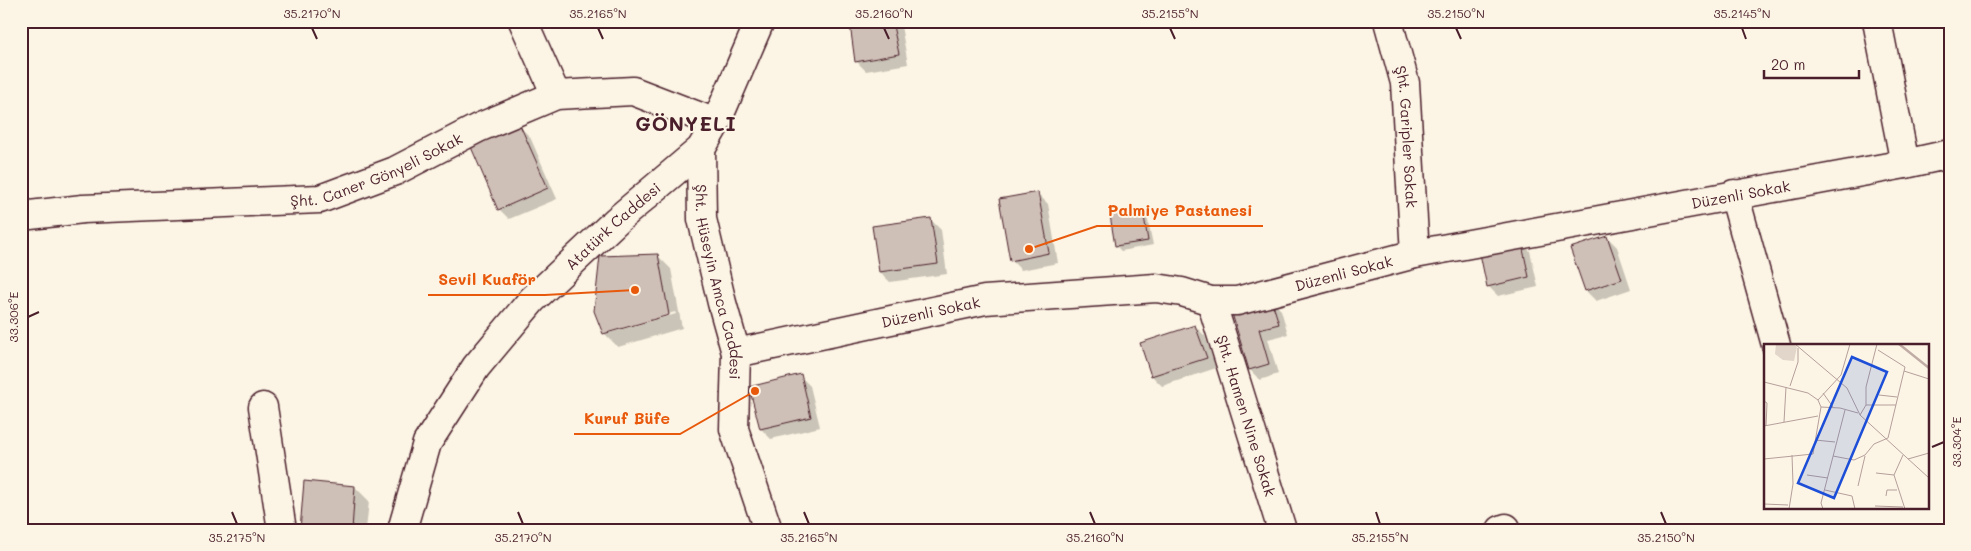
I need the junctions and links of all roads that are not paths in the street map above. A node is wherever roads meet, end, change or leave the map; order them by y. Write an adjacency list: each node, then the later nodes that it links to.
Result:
1 (523, 21): 5 (street)
2 (760, 21): 6 (street, Atatürk Caddesi)
3 (1388, 21): 12 (street, Şht. Garipler Sokak)
4 (1877, 21): 9 (street)
5 (556, 95): 6 (street, Şht. Caner Gönyeli Sokak); 11 (street, Şht. Caner Gönyeli Sokak)
6 (716, 123): 7 (street, Atatürk Caddesi)
7 (701, 149): 15 (street, Şht. Hüseyin Amca Caddesi); 19 (street, Atatürk Caddesi)
8 (1950, 154): 9 (street, Düzenli Sokak)
9 (1905, 164): 10 (street, Düzenli Sokak)
10 (1734, 194): 12 (street, Düzenli Sokak); 14 (street)
11 (21, 216)
12 (1415, 254): 13 (street, Düzenli Sokak)
13 (1210, 301): 15 (street, Düzenli Sokak); 20 (street, Şht. Hamen Nine Sokak)
14 (1776, 344)
15 (736, 353): 17 (street, Şht. Hüseyin Amca Caddesi)
16 (264, 407): 18 (street)
17 (766, 529)
18 (282, 530)
19 (402, 530)
20 (1282, 530)

